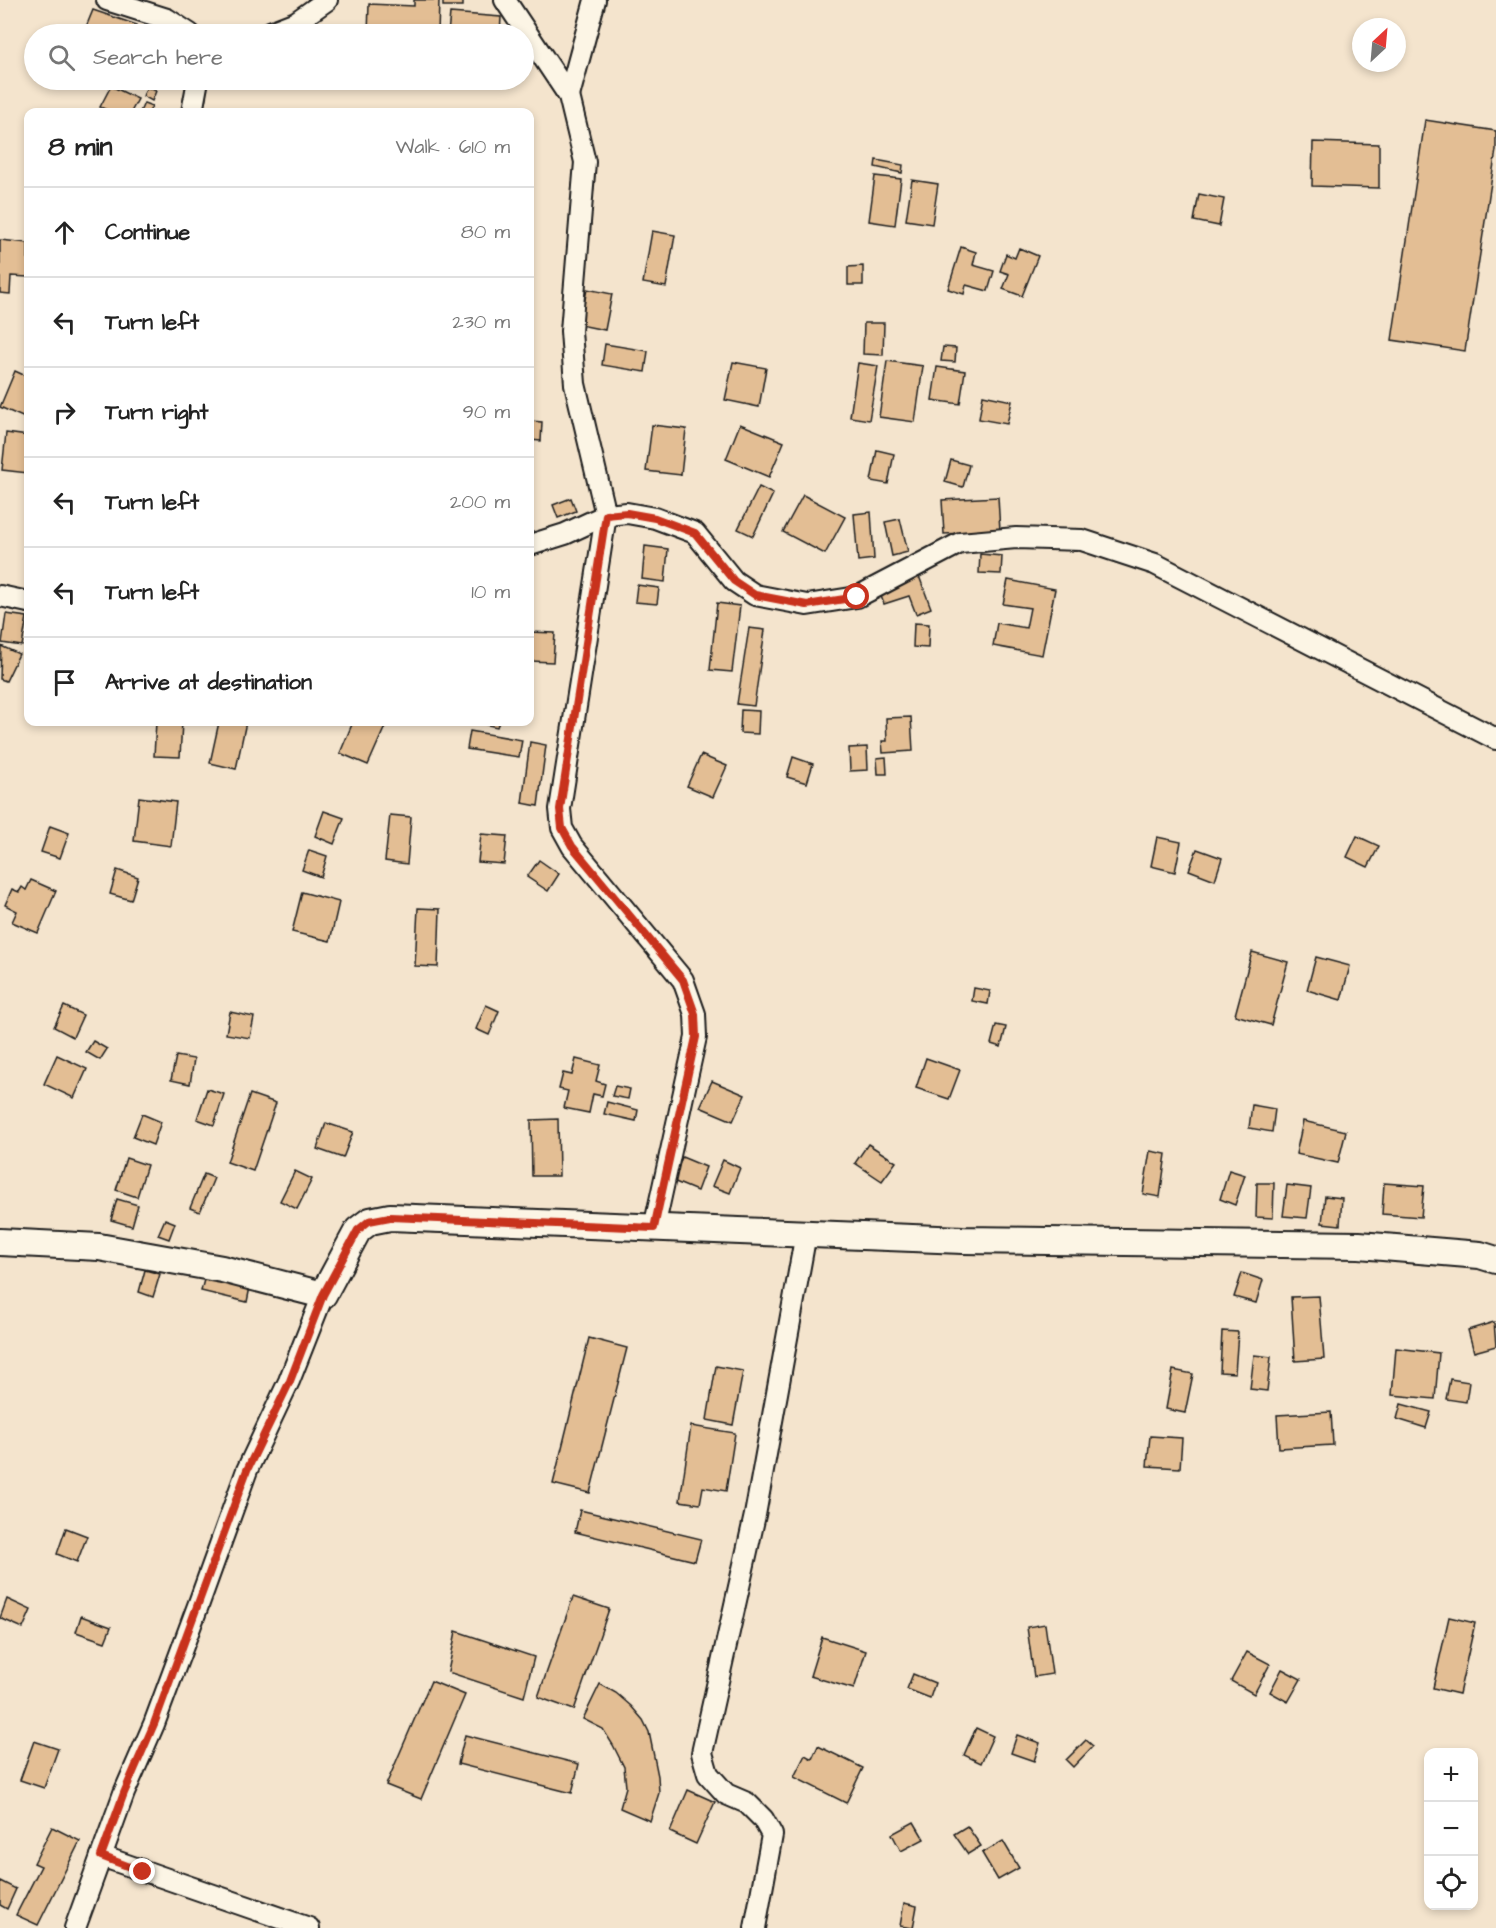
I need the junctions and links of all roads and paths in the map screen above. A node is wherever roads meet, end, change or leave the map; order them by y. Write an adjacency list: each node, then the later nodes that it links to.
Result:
1 (107, 0): 5 (street)
2 (327, 0): 6 (street)
3 (505, 0): 7 (street)
4 (595, 0): 10 (street)
5 (175, 24)
6 (291, 24)
7 (521, 24)
8 (534, 44): 10 (street)
9 (196, 90): 11 (street)
10 (569, 96): 12 (street)
11 (193, 108)
12 (606, 515): 13 (street); 16 (street); 17 (street)
13 (534, 544)
14 (0, 596): 15 (street)
15 (24, 601)
16 (1496, 739)
17 (654, 1228): 18 (street); 21 (street)
18 (806, 1233): 20 (street); 25 (street)
19 (0, 1242): 21 (street)
20 (1496, 1260)
21 (323, 1295): 22 (street)
22 (101, 1856): 23 (street); 24 (street)
23 (75, 1928)
24 (309, 1928)
25 (755, 1928)

